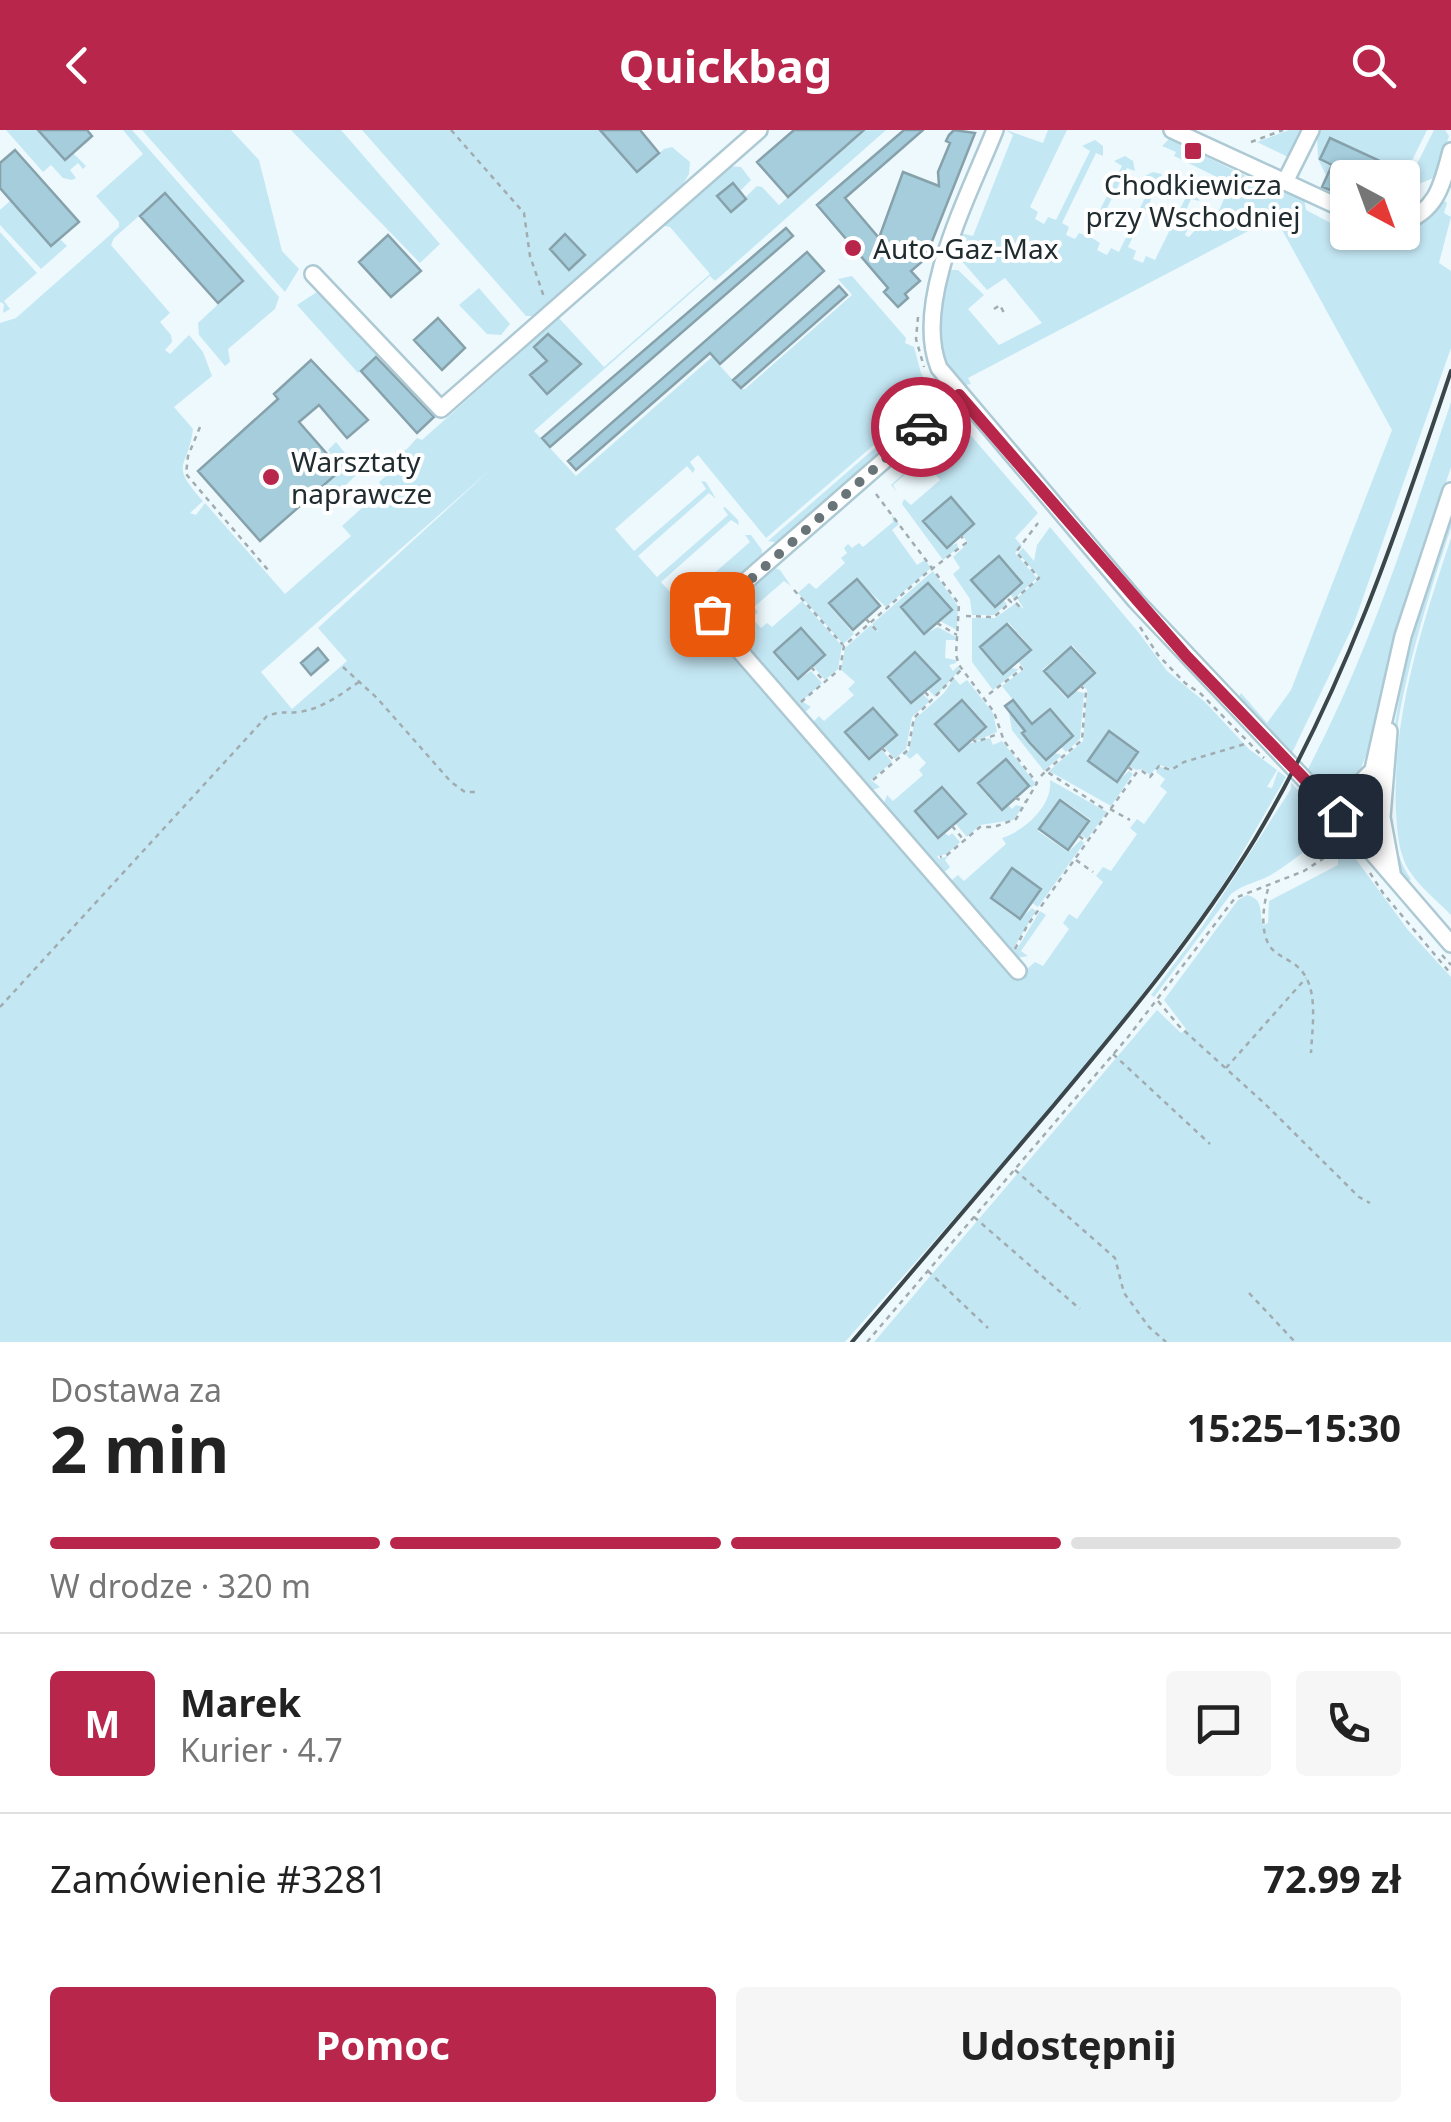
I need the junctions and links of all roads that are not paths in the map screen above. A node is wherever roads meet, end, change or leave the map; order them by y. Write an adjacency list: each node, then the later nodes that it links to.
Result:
1 (759, 130): 9 (street)
2 (995, 130): 10 (street)
3 (1172, 130): 6 (street)
4 (1310, 130): 6 (street)
5 (1451, 151): 8 (street)
6 (1286, 182): 7 (street)
7 (1330, 203)
8 (1420, 213)
9 (313, 274)
10 (959, 395): 14 (street); 19 (street)
11 (1451, 491): 12 (street)
12 (1395, 673): 13 (street); 15 (street)
13 (1372, 770): 14 (street); 16 (street)
14 (1321, 796): 16 (street)
15 (1382, 817): 16 (street); 17 (street)
16 (1354, 838): 17 (street)
17 (1393, 876): 18 (street)
18 (1451, 944)
19 (1018, 970)

